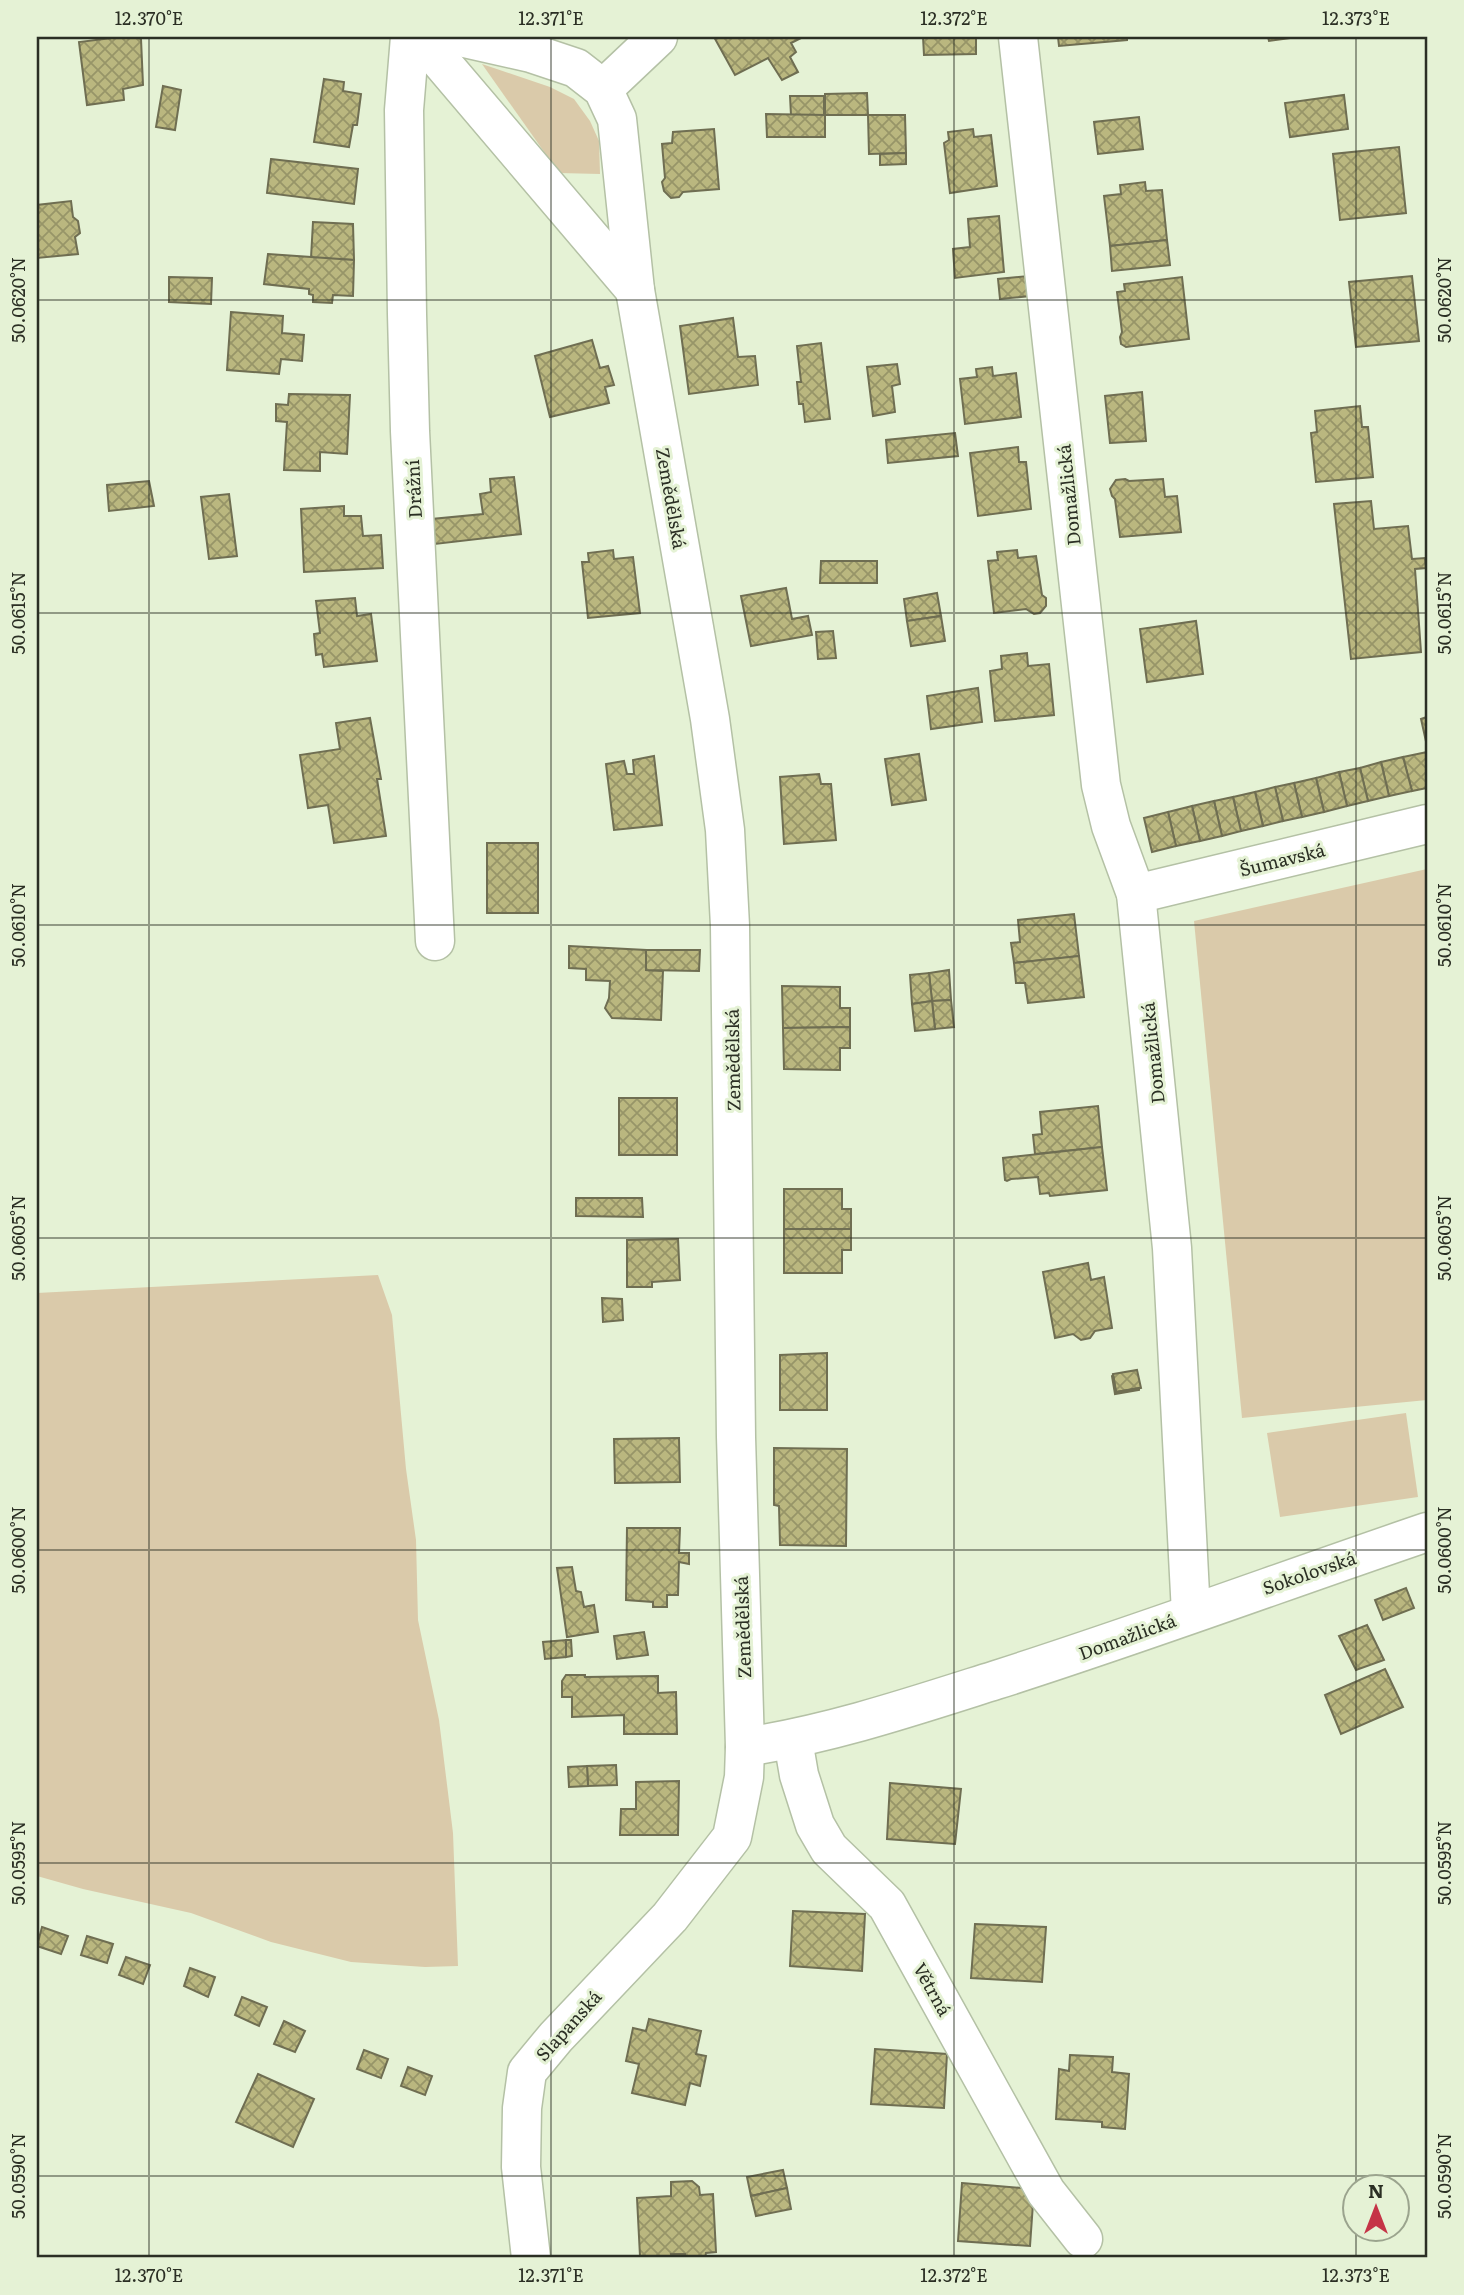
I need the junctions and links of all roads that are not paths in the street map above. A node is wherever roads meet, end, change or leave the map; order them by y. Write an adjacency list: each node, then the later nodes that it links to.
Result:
1 (410, 37): 10 (street, Drážní)
2 (420, 37): 7 (street)
3 (460, 37): 6 (street, Zemědělská)
4 (658, 37): 6 (street)
5 (1018, 37): 9 (street, Domažlická)
6 (603, 89): 7 (street, Zemědělská)
7 (635, 290): 14 (street, Zemědělská)
8 (1427, 824): 9 (street, Šumavská)
9 (1136, 894): 12 (street, Domažlická)
10 (435, 941)
11 (1427, 1532): 12 (street, Sokolovská)
12 (1191, 1613): 13 (street, Domažlická)
13 (793, 1740): 14 (street, Domažlická); 16 (street, Větrná)
14 (745, 1747): 15 (street, Zemědělská)
15 (732, 1837): 17 (street, Slapanská)
16 (1083, 2239)
17 (531, 2258)

